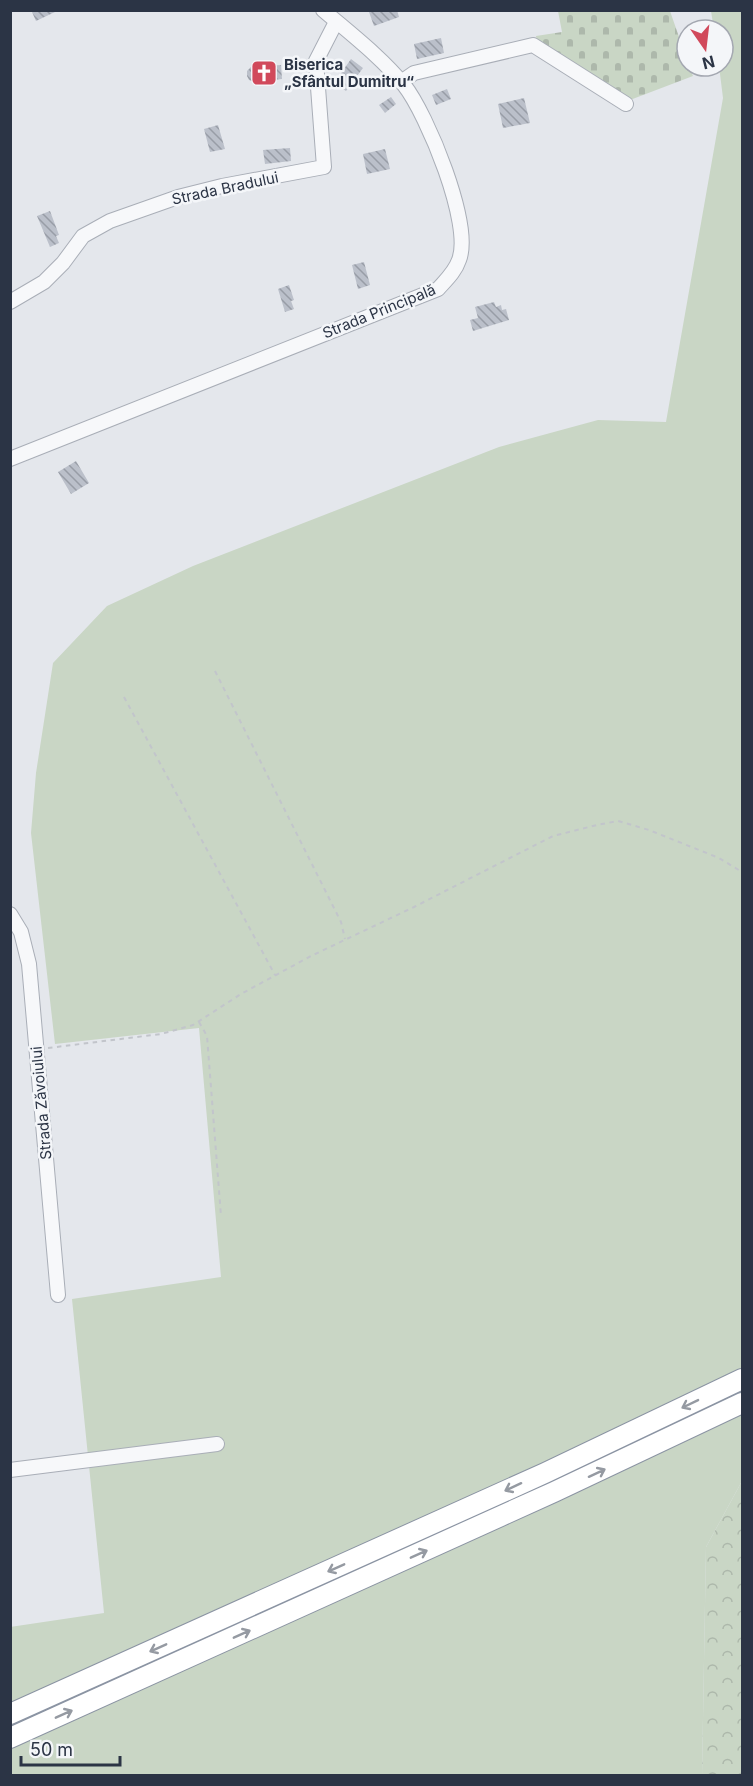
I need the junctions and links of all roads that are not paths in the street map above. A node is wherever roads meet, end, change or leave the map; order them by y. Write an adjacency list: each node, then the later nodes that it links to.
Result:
1 (323, 10): 2 (street, Strada Principală)
2 (336, 22): 3 (street, Strada Principală); 5 (street, Strada Bradului)
3 (401, 82): 4 (street); 6 (street, Strada Principală)
4 (626, 104)
5 (10, 302)
6 (10, 459)
7 (10, 914): 8 (street, Strada Zăvoiului)
8 (58, 1295)
9 (742, 1379): 13 (highway, one-way to 13)
10 (742, 1403): 14 (highway, one-way to 10)
11 (217, 1444): 12 (street)
12 (10, 1470)
13 (10, 1714)
14 (10, 1738)

